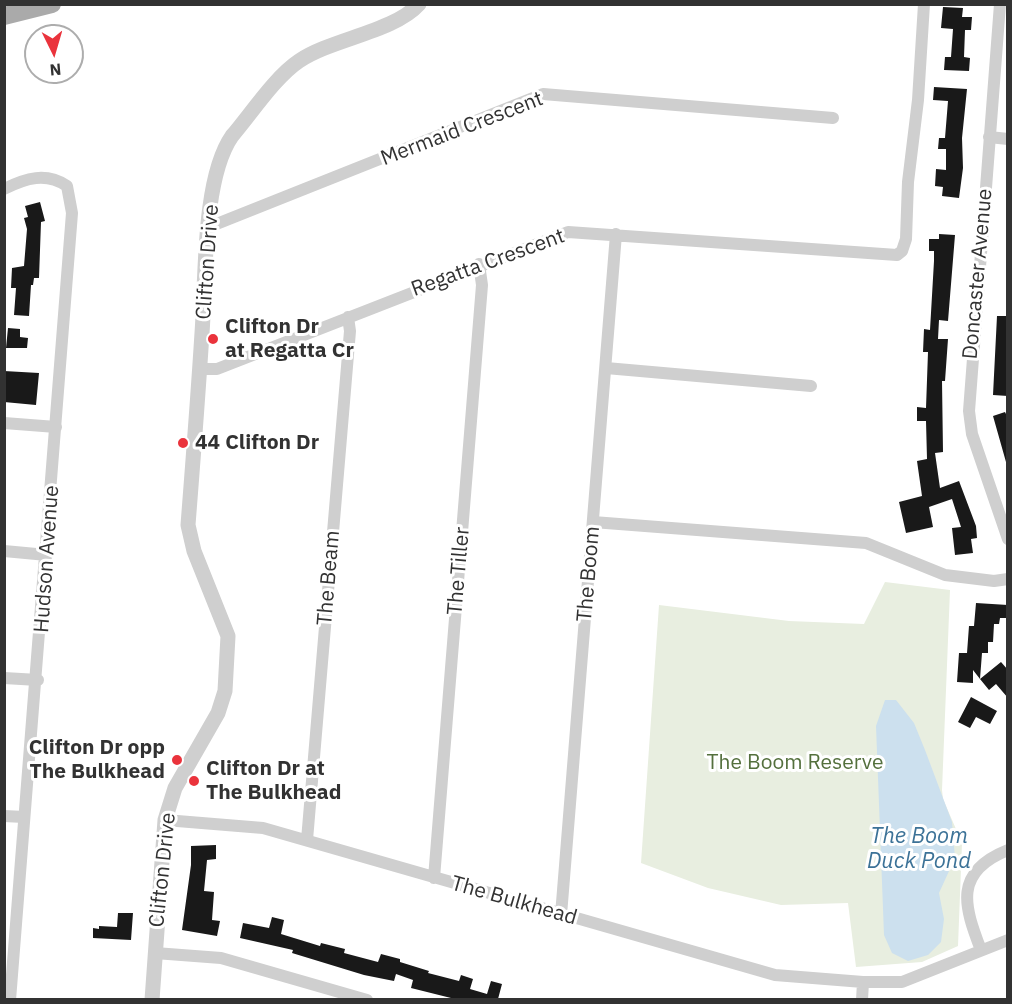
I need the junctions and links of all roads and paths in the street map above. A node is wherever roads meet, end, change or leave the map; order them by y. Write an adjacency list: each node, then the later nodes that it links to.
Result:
1 (52, 4): 5 (main road)
2 (418, 4): 10 (street, Clifton Drive)
3 (924, 4): 11 (street, Regatta Crescent)
4 (1000, 4): 7 (street, Doncaster Avenue)
5 (4, 16)
6 (833, 118): 10 (street, Mermaid Crescent)
7 (989, 137): 8 (street); 20 (street, Doncaster Avenue)
8 (1008, 139)
9 (4, 189): 18 (street, Hudson Avenue)
10 (210, 227): 15 (street, Clifton Drive)
11 (616, 234): 12 (street, Regatta Crescent); 14 (street, The Boom)
12 (479, 264): 13 (street, Regatta Crescent); 31 (street, The Tiller)
13 (348, 317): 15 (street, Regatta Crescent); 29 (street, The Beam)
14 (606, 368): 16 (street); 19 (street, The Boom)
15 (200, 369): 28 (street, Clifton Drive)
16 (811, 386)
17 (4, 423): 18 (street)
18 (56, 427): 22 (street, Hudson Avenue)
19 (593, 522): 23 (street); 32 (street, The Boom)
20 (1008, 539)
21 (4, 551): 22 (street)
22 (47, 555): 25 (street, Hudson Avenue)
23 (1008, 579)
24 (4, 678): 25 (street)
25 (38, 680): 27 (street, Hudson Avenue)
26 (4, 816): 27 (street)
27 (24, 817): 34 (street, Hudson Avenue)
28 (165, 820): 29 (street, The Bulkhead); 36 (street, Clifton Drive)
29 (308, 840): 31 (street, The Bulkhead)
30 (1008, 850): 35 (street)
31 (434, 878): 32 (street, The Bulkhead)
32 (561, 915): 37 (street, The Bulkhead)
33 (1008, 940): 35 (street, The Bulkhead)
34 (10, 942): 38 (street, Hudson Avenue)
35 (981, 950): 37 (street, The Bulkhead)
36 (155, 953): 39 (street, Clifton Drive); 40 (street)
37 (863, 982): 41 (street)
38 (10, 999)
39 (152, 999)
40 (367, 999)
41 (862, 999)

